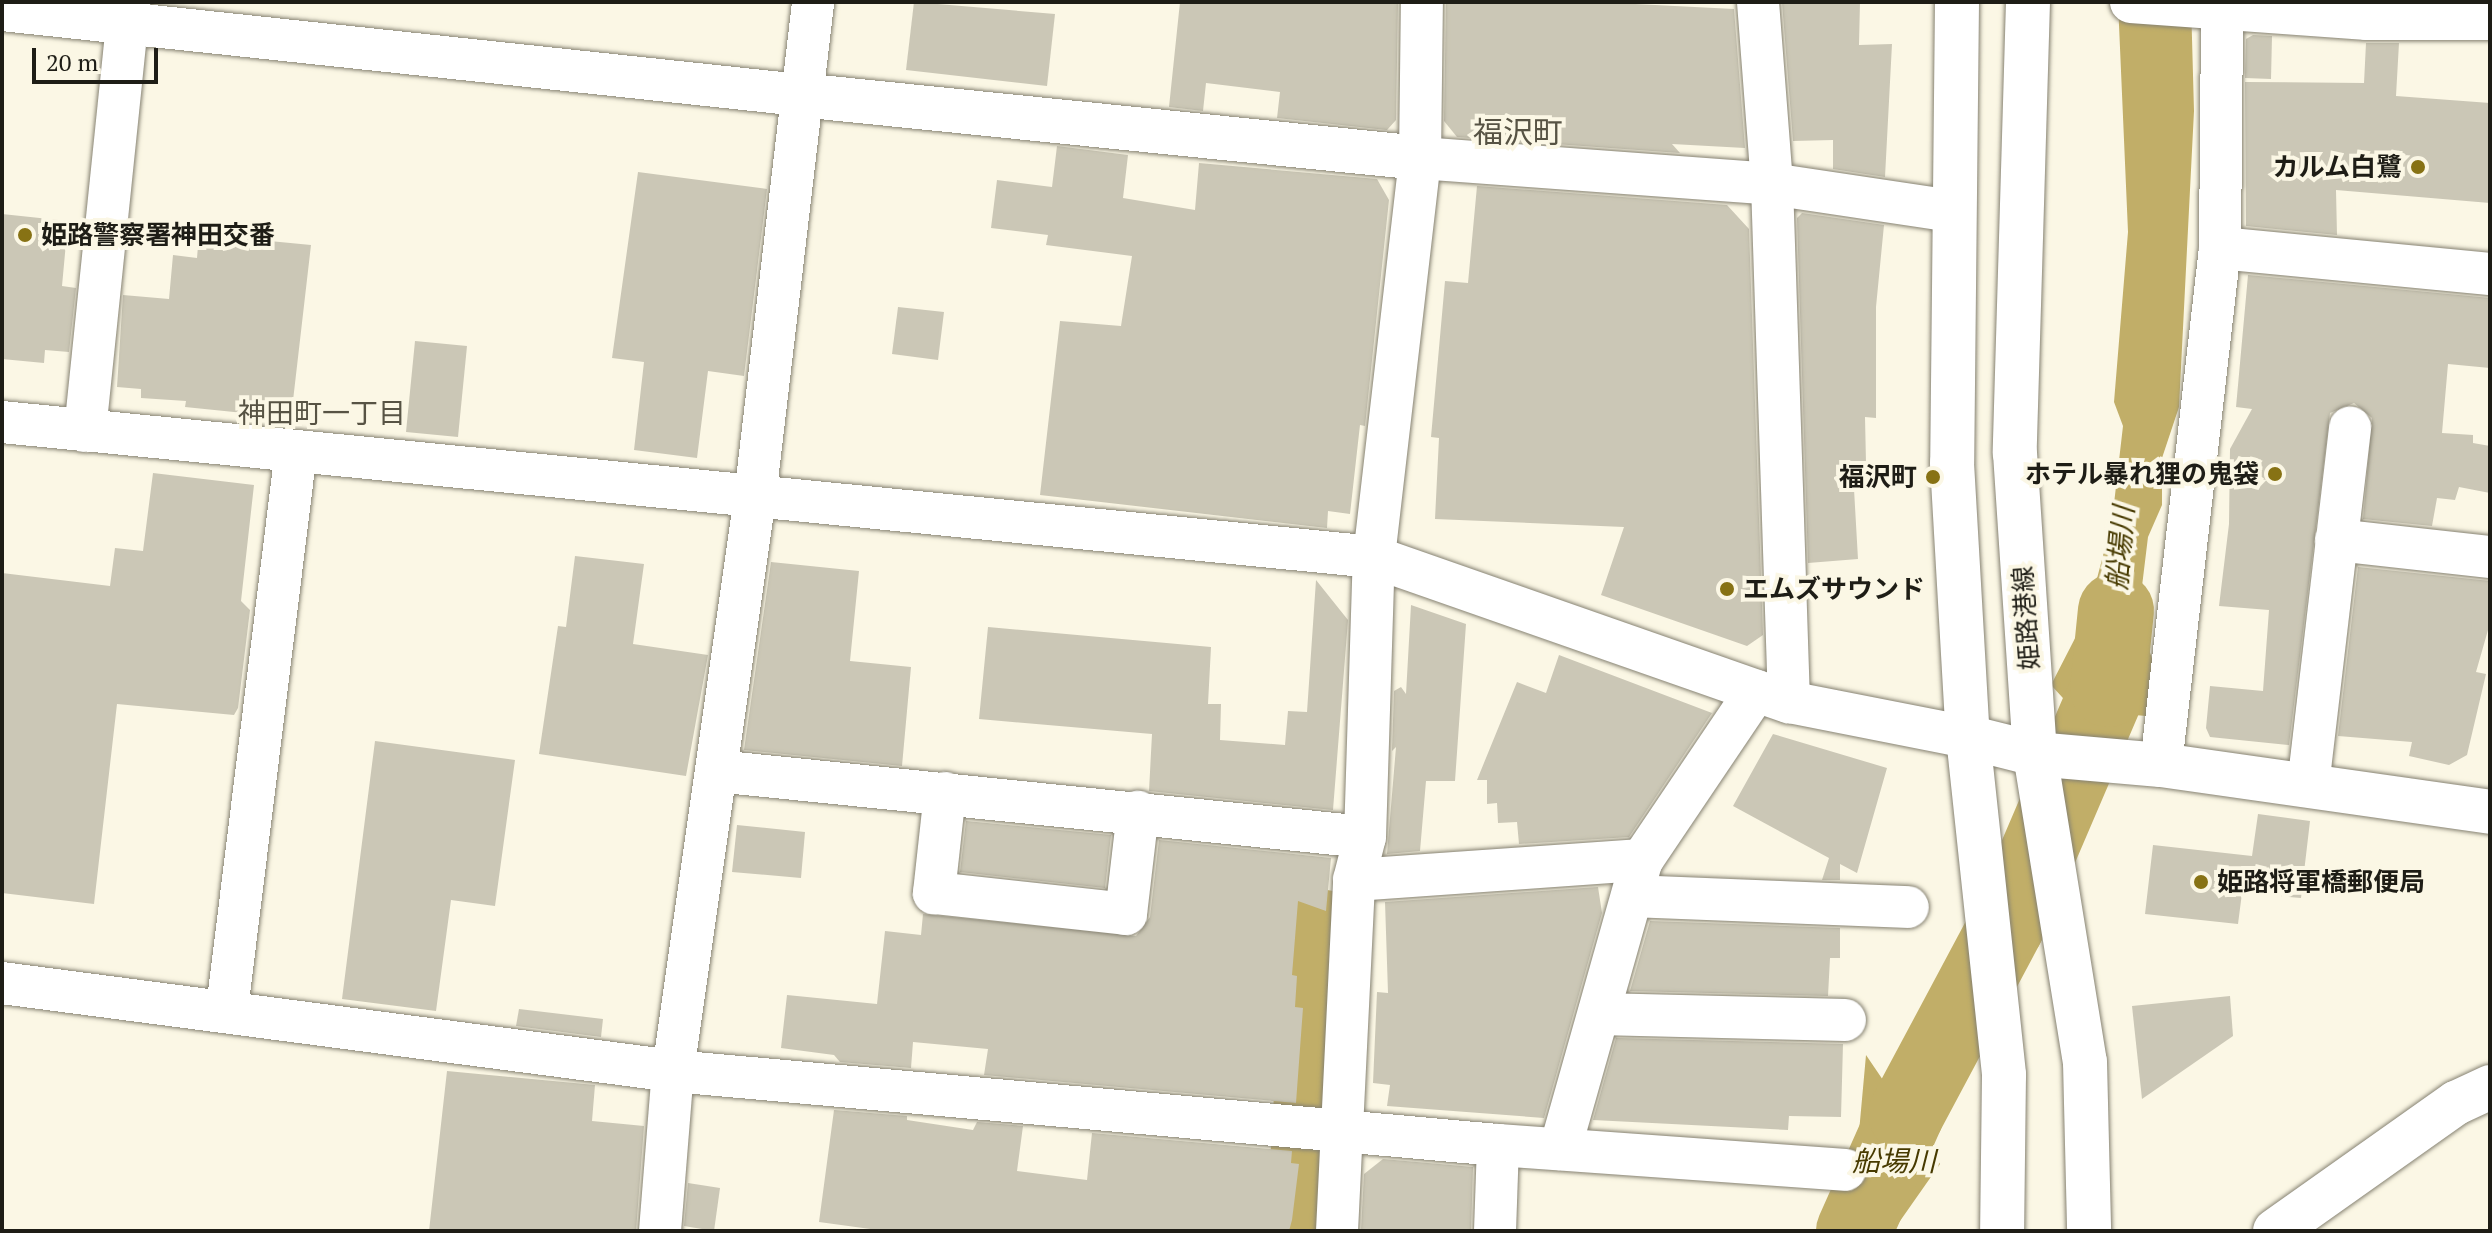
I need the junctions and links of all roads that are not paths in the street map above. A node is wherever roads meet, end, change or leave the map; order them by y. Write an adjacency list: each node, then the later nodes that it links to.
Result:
1 (813, 2): 12 (street)
2 (1422, 2): 13 (street)
3 (1758, 2): 14 (street)
4 (1957, 2): 15 (main road)
5 (2028, 2): 6 (street); 28 (main road, 姫路港線)
6 (2054, 2)
7 (2131, 2): 8 (street)
8 (2222, 6): 11 (street); 16 (street)
9 (2, 10): 10 (street)
10 (128, 13): 12 (street); 20 (street)
11 (2490, 19)
12 (800, 95): 13 (main road); 22 (street)
13 (1420, 158): 14 (street); 24 (street)
14 (1772, 184): 15 (street); 26 (street)
15 (1953, 211): 27 (main road)
16 (2220, 248): 17 (street); 29 (street)
17 (2490, 274)
18 (2, 422): 20 (street)
19 (2350, 427): 23 (street)
20 (85, 431): 21 (street)
21 (296, 451): 22 (street); 40 (street)
22 (755, 497): 24 (street); 30 (street)
23 (2336, 540): 25 (street); 31 (street)
24 (1374, 557): 26 (street); 35 (street)
25 (2490, 557)
26 (1773, 696): 27 (street); 36 (street)
27 (1968, 737): 28 (main road); 52 (main road)
28 (2035, 754): 29 (main road); 53 (main road, 姫路港線)
29 (2161, 765): 31 (main road)
30 (716, 771): 32 (street); 43 (street)
31 (2308, 786): 34 (main road)
32 (945, 793): 33 (street); 33 (street)
33 (1138, 812): 35 (street)
34 (2490, 812)
35 (1365, 837): 37 (street)
36 (1637, 878): 37 (street); 38 (street); 41 (street)
37 (1354, 880): 45 (street)
38 (1908, 907)
39 (2, 983): 40 (street)
40 (227, 1009): 43 (street)
41 (1599, 1014): 42 (street); 47 (street)
42 (1845, 1020)
43 (673, 1071): 45 (street); 49 (street)
44 (2490, 1087): 54 (main road)
45 (1346, 1131): 46 (street); 50 (street)
46 (1498, 1145): 47 (street); 51 (street)
47 (1560, 1149): 48 (street)
48 (1845, 1170)
49 (660, 1231)
50 (1337, 1231)
51 (1495, 1231)
52 (2002, 1231)
53 (2089, 1231)
54 (2275, 1231)

